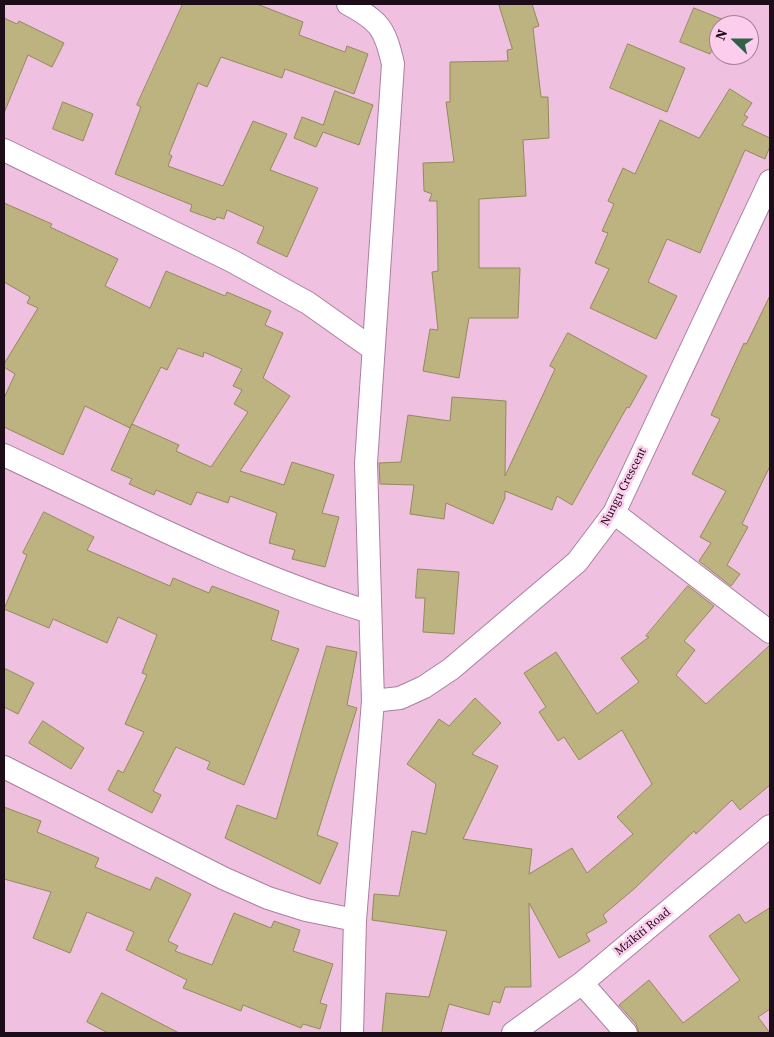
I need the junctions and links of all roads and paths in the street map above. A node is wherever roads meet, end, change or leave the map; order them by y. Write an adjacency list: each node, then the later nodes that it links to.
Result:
1 (348, 4): 4 (street)
2 (4, 150): 4 (street)
3 (770, 181): 6 (street, Nungu Crescent)
4 (373, 349): 7 (street)
5 (4, 455): 7 (street)
6 (614, 513): 8 (street); 9 (street, Nungu Crescent)
7 (370, 612): 9 (street)
8 (770, 632)
9 (373, 702): 12 (street)
10 (4, 768): 12 (street)
11 (770, 826): 13 (street, Mzikiti Road)
12 (355, 920): 14 (street)
13 (582, 983): 15 (street, Mzikiti Road); 16 (street)
14 (352, 1033)
15 (512, 1033)
16 (626, 1033)

